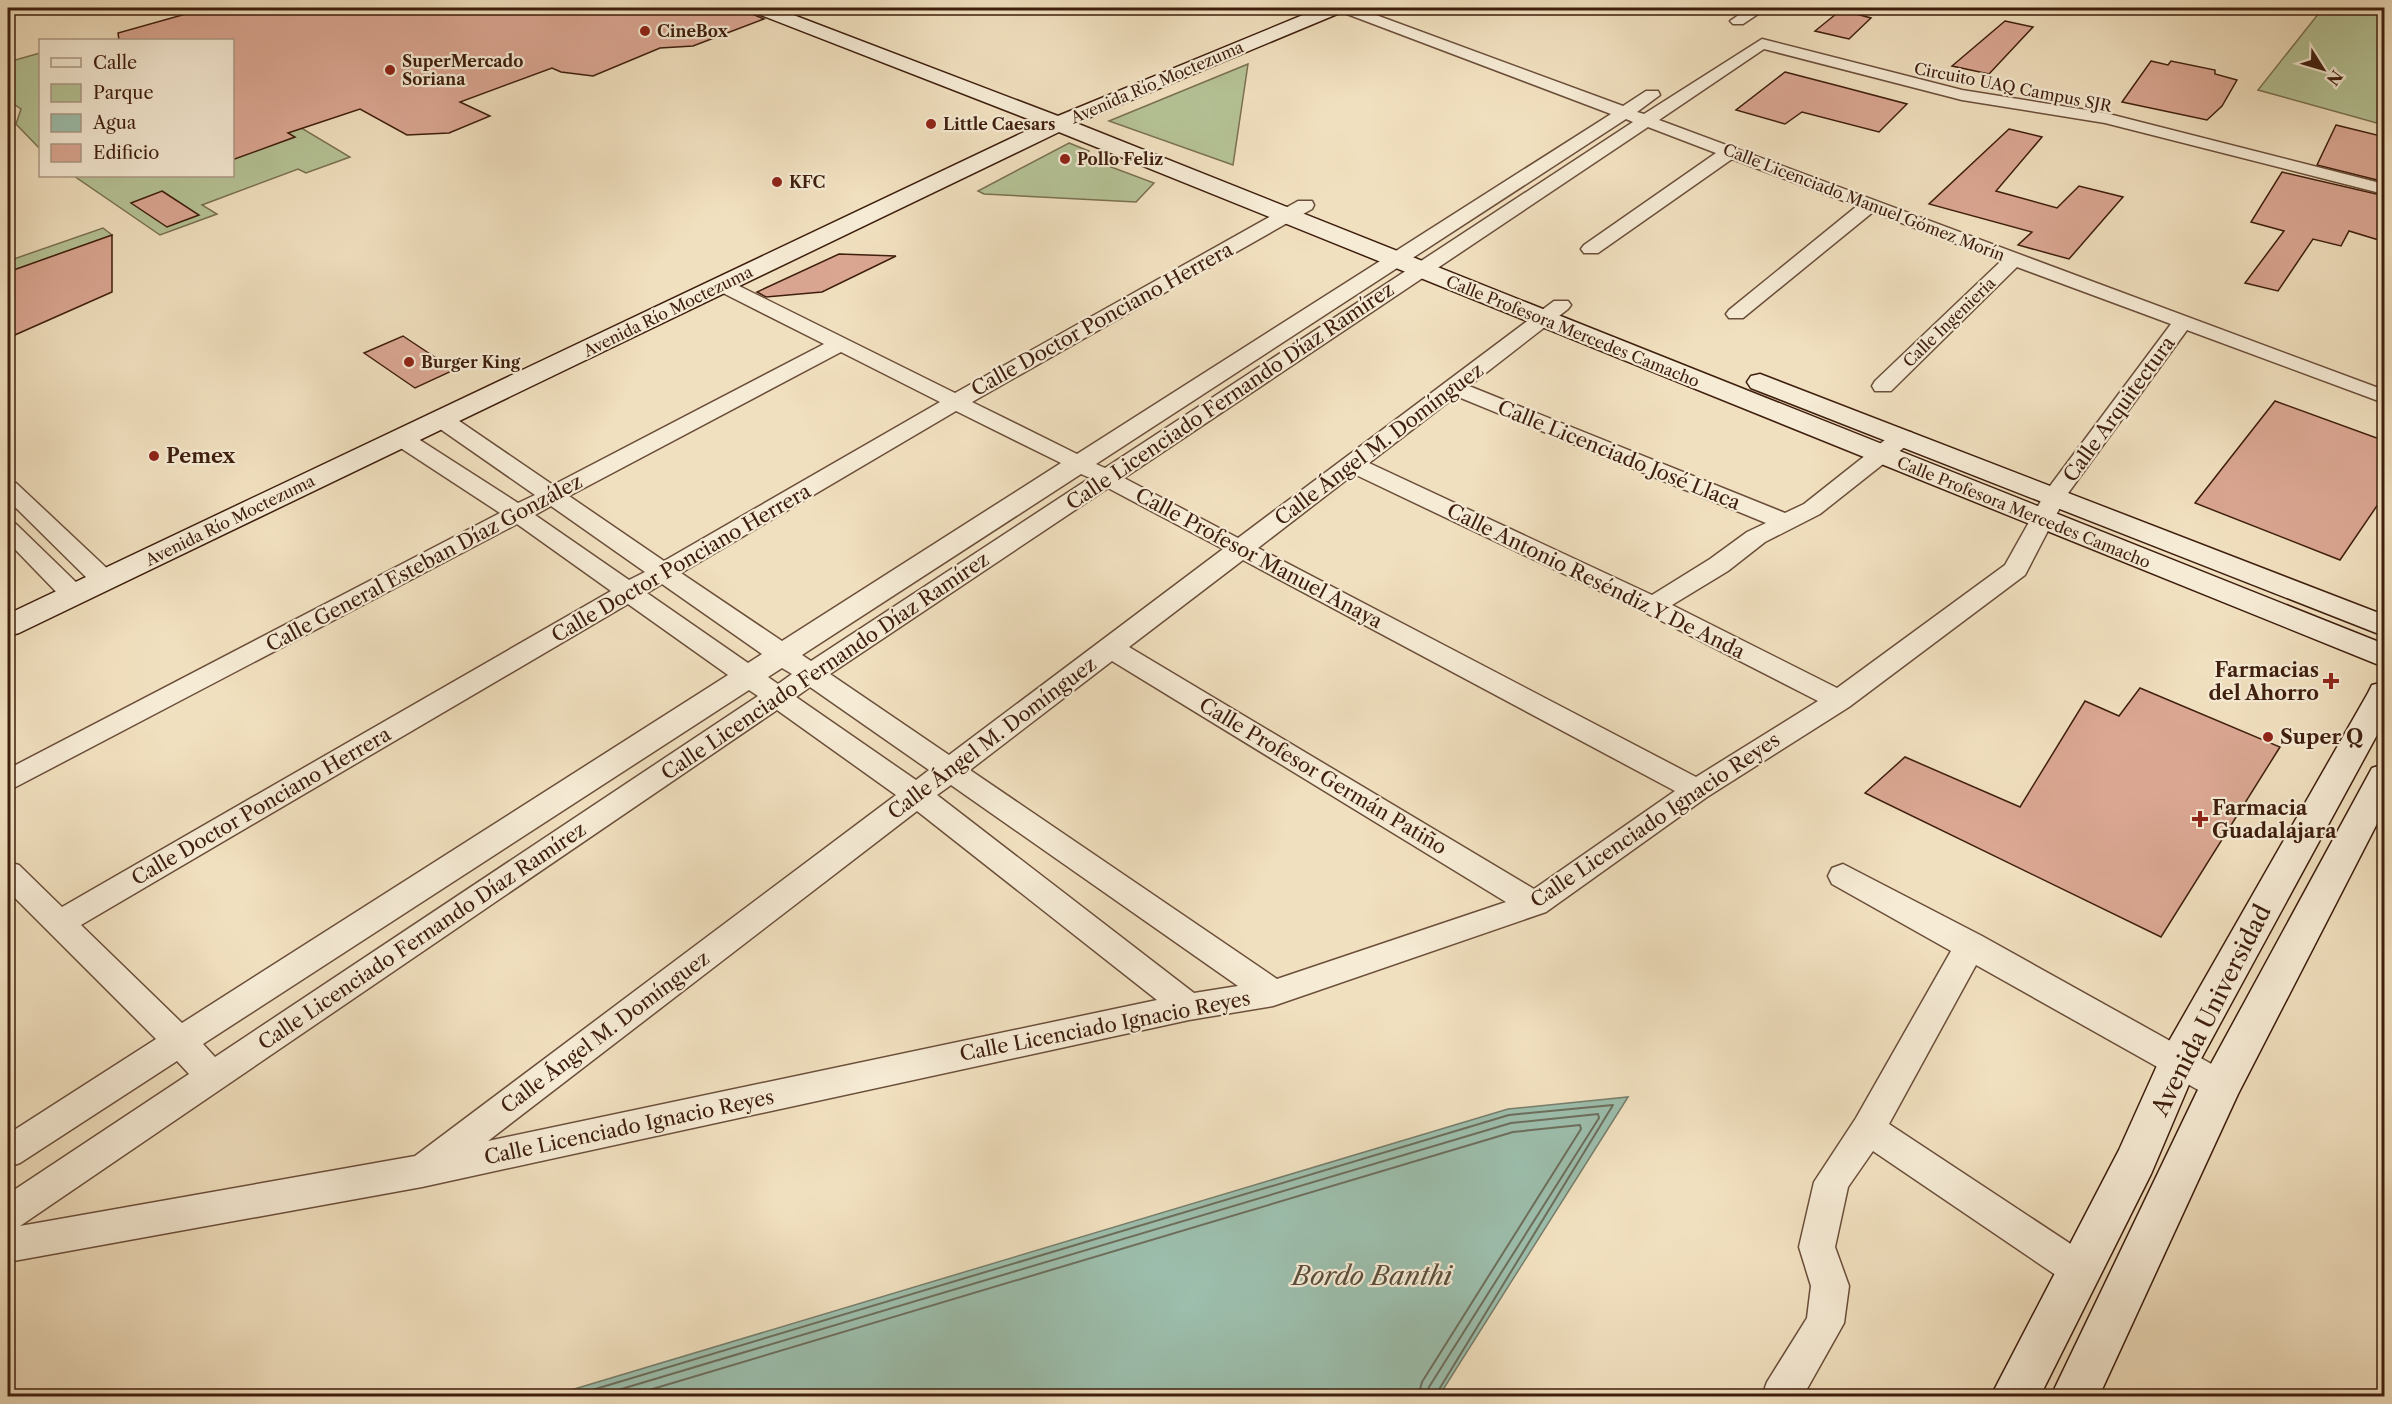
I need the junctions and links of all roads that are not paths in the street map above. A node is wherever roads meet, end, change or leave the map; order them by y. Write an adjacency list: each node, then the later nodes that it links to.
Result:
1 (760, 8): 5 (street, Calle Profesora Mercedes Camacho)
2 (1335, 8): 10 (street, Avenida Río Moctezuma)
3 (1344, 8): 9 (street, Calle Licenciado Manuel Gómez Morín)
4 (1759, 8): 6 (street)
5 (801, 16): 10 (street, Calle Profesora Mercedes Camacho); 10 (street, Calle Profesora Mercedes Camacho)
6 (1738, 21)
7 (1695, 69): 12 (street, Circuito UAQ Campus SJR)
8 (1664, 87): 9 (street)
9 (1634, 116): 11 (street, Calle Licenciado Manuel Gómez Morín); 13 (street, Circuito UAQ Campus SJR); 17 (street, Calle Licenciado Fernando Díaz Ramírez)
10 (1068, 120): 15 (street, Calle Profesora Mercedes Camacho); 19 (street, Avenida Río Moctezuma)
11 (1730, 152): 14 (street, Calle Licenciado Manuel Gómez Morín); 16 (street)
12 (2385, 175)
13 (2385, 189)
14 (1870, 205): 18 (street, Calle Licenciado Manuel Gómez Morín); 21 (street)
15 (1295, 210): 17 (street, Calle Profesora Mercedes Camacho); 27 (street, Calle Doctor Ponciano Herrera)
16 (1591, 249)
17 (1417, 258): 20 (street, Calle Profesora Mercedes Camacho); 32 (street, Calle Licenciado Fernando Díaz Ramírez); 34 (street, Calle Licenciado Fernando Díaz Ramírez)
18 (2014, 259): 22 (street, Calle Licenciado Manuel Gómez Morín); 24 (street, Calle Ingenieria)
19 (722, 285): 23 (street, Calle Profesor Manuel Anaya); 28 (street, Avenida Río Moctezuma)
20 (1552, 312): 25 (street, Calle Ángel M. Domínguez); 29 (street, Calle Profesora Mercedes Camacho); 31 (street, Calle Profesora Mercedes Camacho)
21 (1737, 314)
22 (2183, 322): 26 (street, Calle Licenciado Manuel Gómez Morín); 37 (street, Calle Arquitectura)
23 (841, 344): 27 (street, Calle Profesor Manuel Anaya); 36 (street, Calle General Esteban Díaz González)
24 (1883, 386)
25 (1453, 387): 33 (street, Calle Ángel M. Domínguez); 39 (street, Calle Licenciado José Llaca)
26 (2385, 397)
27 (954, 403): 32 (street, Calle Profesor Manuel Anaya); 42 (street, Calle Doctor Ponciano Herrera)
28 (441, 419): 30 (street, Avenida Río Moctezuma); 36 (street)
29 (1903, 437): 31 (street); 37 (street, Calle Profesora Mercedes Camacho)
30 (401, 438): 38 (street); 43 (street, Avenida Río Moctezuma)
31 (1880, 454): 37 (street, Calle Profesora Mercedes Camacho); 39 (street)
32 (1078, 463): 34 (street, Calle Profesor Manuel Anaya); 50 (street, Calle Licenciado Fernando Díaz Ramírez)
33 (1352, 464): 41 (street, Calle Ángel M. Domínguez); 46 (street, Calle Antonio Reséndiz Y De Anda)
34 (1107, 478): 41 (street, Calle Profesor Manuel Anaya); 52 (street, Calle Licenciado Fernando Díaz Ramírez)
35 (8, 488): 43 (street)
36 (552, 496): 38 (street, Calle General Esteban Díaz González); 42 (street)
37 (2050, 508): 48 (street, Calle Profesora Mercedes Camacho); 51 (street, Calle Profesora Mercedes Camacho); 56 (street, Calle Licenciado Ignacio Reyes)
38 (518, 514): 44 (street); 59 (street, Calle General Esteban Díaz González)
39 (1785, 522): 46 (street)
40 (8, 529): 45 (street)
41 (1241, 549): 49 (street, Calle Ángel M. Domínguez); 60 (street, Calle Profesor Manuel Anaya)
42 (665, 573): 44 (street, Calle Doctor Ponciano Herrera); 50 (street)
43 (104, 580): 45 (street, Avenida Río Moctezuma)
44 (630, 593): 53 (street); 65 (street, Calle Doctor Ponciano Herrera)
45 (74, 595): 47 (street, Avenida Río Moctezuma)
46 (1653, 606): 56 (street, Calle Antonio Reséndiz Y De Anda)
47 (8, 626)
48 (2385, 626)
49 (1111, 648): 57 (street, Calle Ángel M. Domínguez); 64 (street, Calle Profesor Germán Patiño)
50 (782, 654): 52 (street); 53 (street, Calle Licenciado Fernando Díaz Ramírez)
51 (2385, 656)
52 (812, 674): 55 (street, Calle Licenciado Fernando Díaz Ramírez); 57 (street)
53 (748, 676): 55 (street); 69 (street, Calle Licenciado Fernando Díaz Ramírez)
54 (2385, 693): 70 (street, Avenida Universidad)
55 (778, 697): 61 (street); 71 (street, Calle Licenciado Fernando Díaz Ramírez)
56 (1839, 700): 60 (street, Calle Licenciado Ignacio Reyes)
57 (950, 770): 61 (street, Calle Ángel M. Domínguez); 67 (street)
58 (2385, 777): 72 (street)
59 (8, 781)
60 (1697, 790): 64 (street, Calle Licenciado Ignacio Reyes)
61 (917, 795): 68 (street); 75 (street, Calle Ángel M. Domínguez)
62 (8, 873): 65 (street)
63 (1843, 876): 66 (street)
64 (1535, 904): 67 (street, Calle Licenciado Ignacio Reyes)
65 (59, 923): 69 (street)
66 (1971, 945): 70 (street); 73 (street)
67 (1273, 993): 68 (street, Calle Licenciado Ignacio Reyes)
68 (1189, 1006): 75 (street, Calle Licenciado Ignacio Reyes)
69 (180, 1042): 71 (street); 74 (street, Calle Licenciado Fernando Díaz Ramírez)
70 (2178, 1062): 72 (street); 78 (street, Avenida Universidad)
71 (212, 1077): 76 (street, Calle Licenciado Fernando Díaz Ramírez)
72 (2221, 1086): 81 (street)
73 (1868, 1129): 78 (street); 79 (street)
74 (8, 1152)
75 (422, 1171): 77 (street, Calle Licenciado Ignacio Reyes)
76 (8, 1214)
77 (8, 1245)
78 (2079, 1270): 80 (street, Avenida Universidad)
79 (1781, 1396)
80 (2016, 1396)
81 (2075, 1396)

